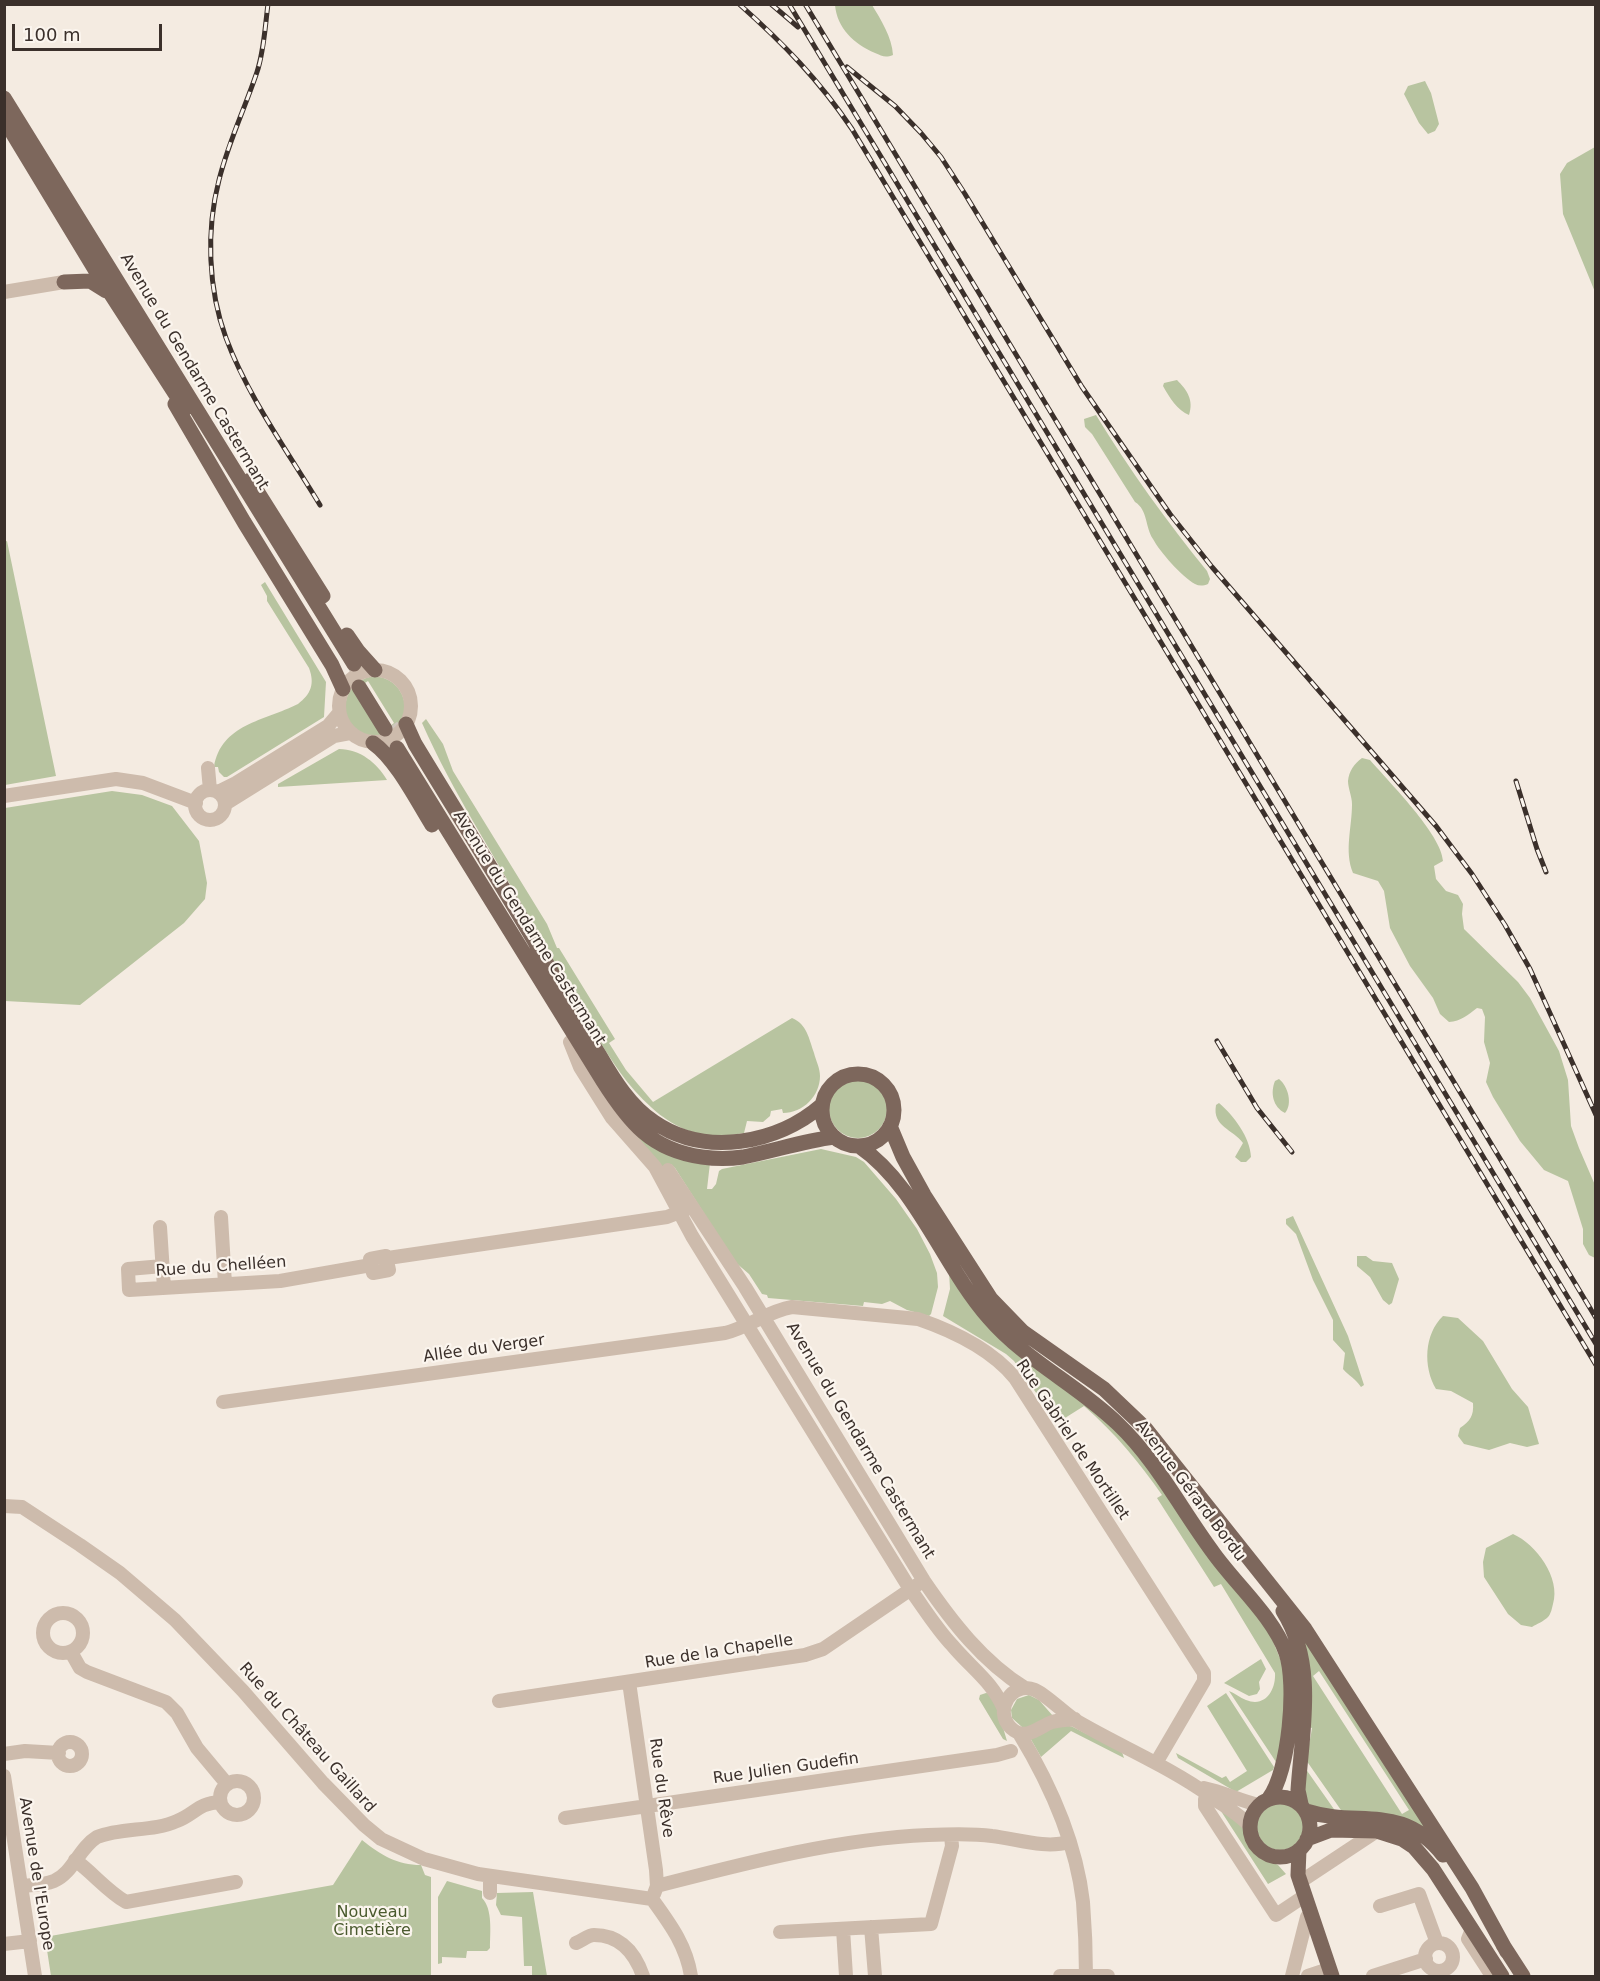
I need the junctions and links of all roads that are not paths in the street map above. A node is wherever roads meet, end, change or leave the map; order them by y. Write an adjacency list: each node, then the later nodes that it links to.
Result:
1 (4, 98): 4 (main road, Avenue du Gendarme Castermant)
2 (4, 119): 3 (main road, Avenue du Gendarme Castermant)
3 (77, 240): 4 (main road, Avenue du Gendarme Castermant); 5 (main road)
4 (103, 270): 5 (main road); 7 (main road, Avenue du Gendarme Castermant); 8 (main road)
5 (64, 282): 6 (street); 7 (main road)
6 (4, 292)
7 (110, 295): 8 (main road, Avenue du Gendarme Castermant); 11 (main road)
8 (177, 377): 9 (main road)
9 (375, 670): 11 (street); 13 (street)
10 (362, 685): 13 (main road)
11 (343, 689): 12 (street)
12 (339, 713): 14 (street); 17 (street)
13 (394, 726): 15 (street); 20 (main road)
14 (350, 733): 15 (street); 17 (street)
15 (373, 743): 21 (main road)
16 (208, 768): 17 (street)
17 (218, 795): 19 (street); 19 (street)
18 (4, 796): 19 (street)
19 (196, 803)
20 (588, 1037): 22 (main road, Avenue Gérard Bordu); 23 (main road, Avenue du Gendarme Castermant)
21 (570, 1042): 23 (main road); 28 (street, Avenue du Gendarme Castermant)
22 (822, 1105): 24 (main road, Avenue Gérard Bordu); 25 (main road)
23 (634, 1124): 25 (main road, Avenue Gérard Bordu)
24 (890, 1126): 26 (main road); 38 (main road, Avenue Gérard Bordu)
25 (834, 1137): 26 (main road, Avenue Gérard Bordu)
26 (859, 1146): 57 (main road, Avenue Gérard Bordu)
27 (668, 1170): 28 (street)
28 (683, 1209): 32 (street, Rue du Chelléen); 34 (street, Avenue du Gendarme Castermant); 35 (street, Avenue du Gendarme Castermant)
29 (220, 1217): 32 (street)
30 (160, 1227): 31 (street)
31 (163, 1266): 33 (street); 33 (street, Rue du Chelléen)
32 (225, 1284): 33 (street, Rue du Chelléen)
33 (164, 1288)
34 (763, 1317): 35 (street, Rue Gabriel de Mortillet); 36 (street, Avenue du Gendarme Castermant); 53 (street, Rue Gabriel de Mortillet)
35 (749, 1324): 36 (street); 37 (street, Allée du Verger); 41 (street, Avenue du Gendarme Castermant)
36 (806, 1389): 40 (street, Avenue du Gendarme Castermant)
37 (223, 1402)
38 (1161, 1446): 60 (main road); 89 (main road)
39 (4, 1506): 69 (street, Rue du Château Gaillard)
40 (924, 1581): 41 (street, Rue de la Chapelle); 44 (street, Avenue du Gendarme Castermant)
41 (910, 1589): 43 (street, Rue de la Chapelle); 46 (street, Avenue du Gendarme Castermant)
42 (70, 1653): 55 (street)
43 (629, 1682): 45 (street, Rue de la Chapelle); 59 (street, Rue du Rêve)
44 (1025, 1688): 46 (street); 47 (street, Avenue du Gendarme Castermant)
45 (499, 1701)
46 (1004, 1710): 48 (street, Avenue du Gendarme Castermant)
47 (1075, 1719): 48 (street); 53 (street, Avenue du Gendarme Castermant)
48 (1015, 1731): 49 (street); 52 (street)
49 (1011, 1751): 52 (street); 59 (street, Rue Julien Gudefin)
50 (59, 1753): 51 (street)
51 (4, 1754)
52 (1036, 1761): 65 (street)
53 (1156, 1763): 56 (street, Avenue du Gendarme Castermant)
54 (4, 1776): 74 (street, Avenue de l'Europe)
55 (227, 1784): 58 (street); 58 (street)
56 (1205, 1797): 57 (street); 62 (street); 77 (street)
57 (1264, 1801): 60 (main road); 62 (main road)
58 (220, 1802): 68 (street)
59 (647, 1806): 61 (street, Rue Julien Gudefin); 76 (street, Rue du Rêve)
60 (1303, 1808): 66 (main road); 89 (main road)
61 (564, 1818)
62 (1250, 1826): 67 (main road)
63 (1377, 1831): 66 (main road); 73 (street); 83 (main road)
64 (951, 1835): 65 (street); 76 (street); 80 (street)
65 (1069, 1842): 93 (street)
66 (1303, 1844): 67 (main road); 73 (main road)
67 (1275, 1856): 77 (main road)
68 (75, 1860): 72 (street); 74 (street)
69 (446, 1866): 70 (street, Rue du Château Gaillard); 71 (street)
70 (490, 1876): 75 (street); 76 (street, Rue du Château Gaillard)
71 (439, 1879)
72 (236, 1882)
73 (1300, 1882): 79 (main road)
74 (21, 1886): 84 (street, Avenue de l'Europe)
75 (490, 1893)
76 (655, 1893): 96 (street)
77 (1300, 1899): 79 (main road)
78 (1380, 1906): 86 (street)
79 (1311, 1923): 91 (main road); 101 (street)
80 (871, 1927): 81 (street); 98 (street)
81 (843, 1929): 82 (street); 97 (street)
82 (780, 1932)
83 (1470, 1934): 88 (street); 104 (street); 105 (main road)
84 (30, 1941): 87 (street); 94 (street, Avenue de l'Europe)
85 (576, 1943): 95 (street)
86 (1437, 1943): 88 (street); 90 (street)
87 (4, 1944)
88 (1451, 1949): 92 (street)
89 (1507, 1952): 106 (main road)
90 (1426, 1959): 92 (street); 103 (street)
91 (1330, 1972): 102 (street)
92 (1445, 1973)
93 (1086, 1976): 99 (street); 100 (street)
94 (36, 1977)
95 (643, 1977)
96 (691, 1977)
97 (846, 1977)
98 (875, 1977)
99 (1060, 1977)
100 (1108, 1977)
101 (1293, 1977)
102 (1308, 1977)
103 (1373, 1977)
104 (1491, 1977)
105 (1502, 1977)
106 (1523, 1977)

